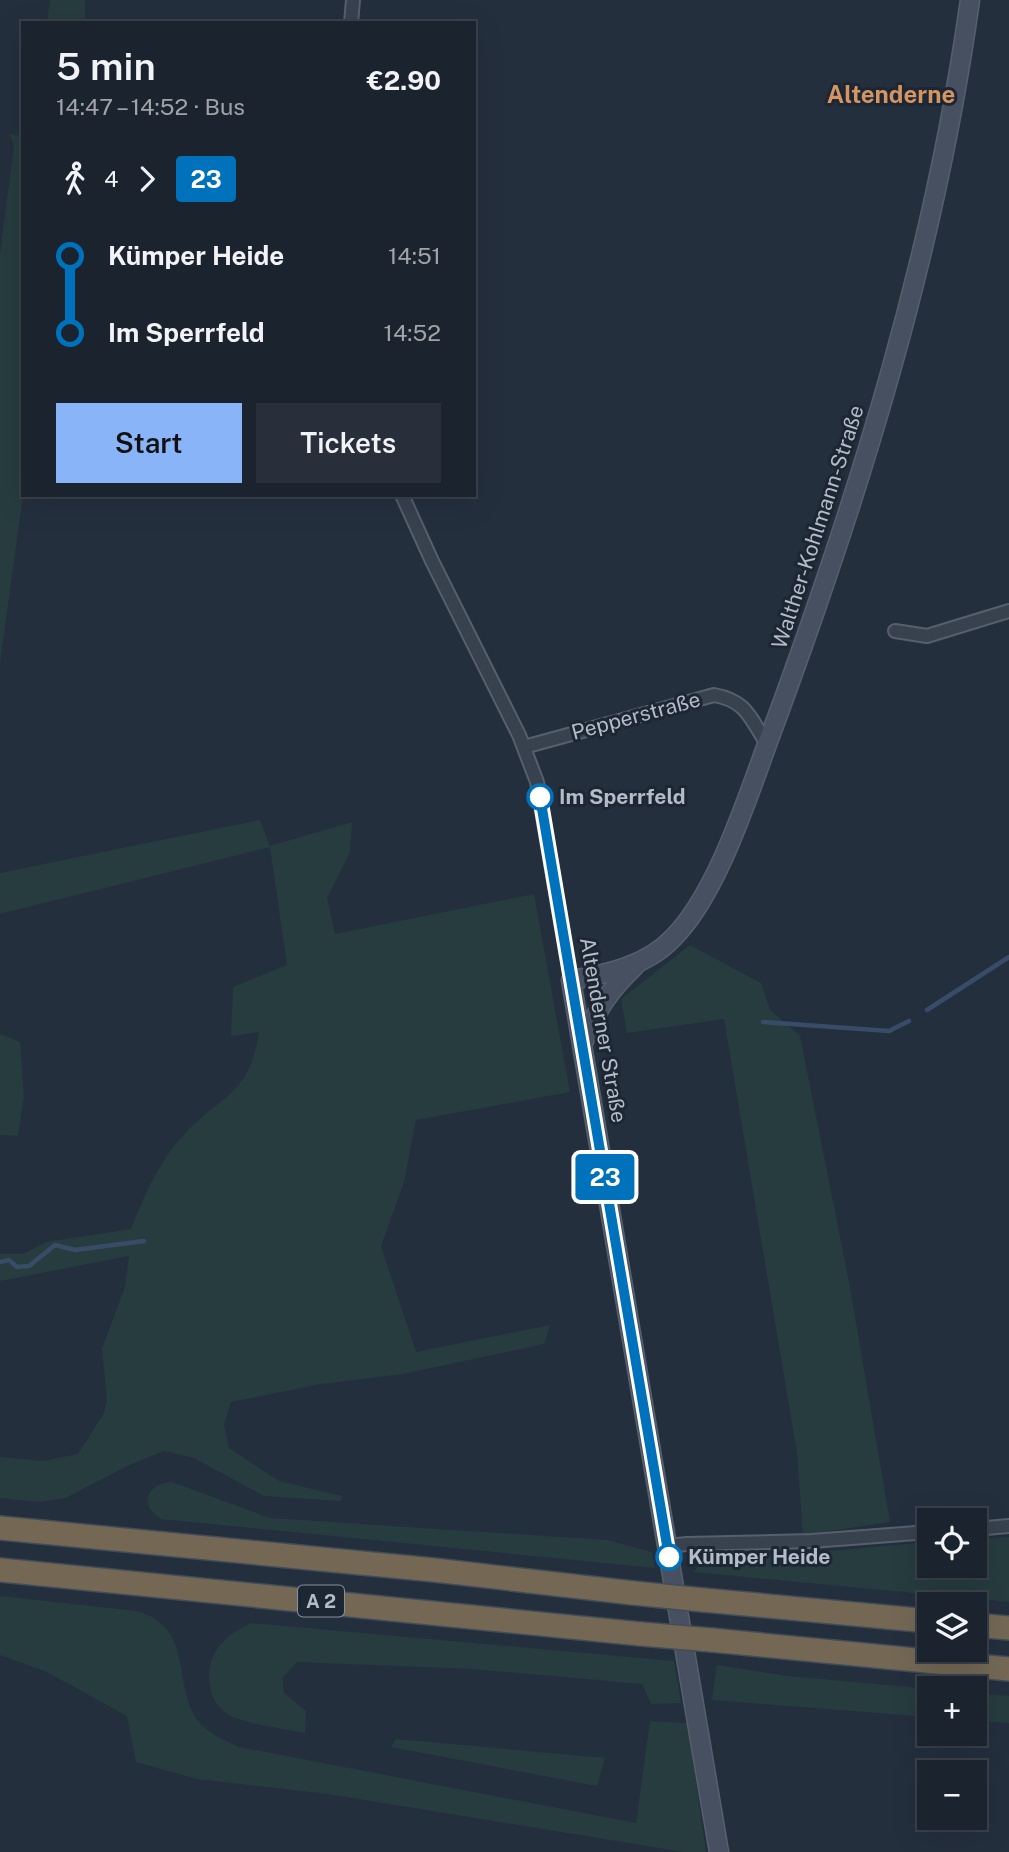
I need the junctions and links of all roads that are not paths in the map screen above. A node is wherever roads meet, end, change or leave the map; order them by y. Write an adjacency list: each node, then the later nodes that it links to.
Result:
1 (353, 0): 3 (street)
2 (970, 0): 7 (main road, Walther-Kohlmann-Straße)
3 (351, 21)
4 (403, 497): 8 (street, Altenderner Straße)
5 (1009, 611): 6 (street)
6 (895, 631)
7 (767, 744): 8 (street, Pepperstraße); 9 (main road, Walther-Kohlmann-Straße)
8 (524, 747): 10 (street, Altenderner Straße)
9 (638, 963): 10 (main road, Walther-Kohlmann-Straße); 11 (main road)
10 (571, 980): 11 (main road, Altenderner Straße)
11 (583, 1043): 16 (main road, Altenderner Straße)
12 (1009, 1526): 14 (street)
13 (0, 1528): 18 (highway, A 2, bridge)
14 (987, 1528)
15 (917, 1533): 16 (street)
16 (667, 1546): 22 (main road, Altenderner Straße)
17 (0, 1570): 21 (highway, A 2, bridge)
18 (917, 1620)
19 (987, 1626): 20 (highway)
20 (1009, 1628)
21 (1009, 1669)
22 (719, 1852)

